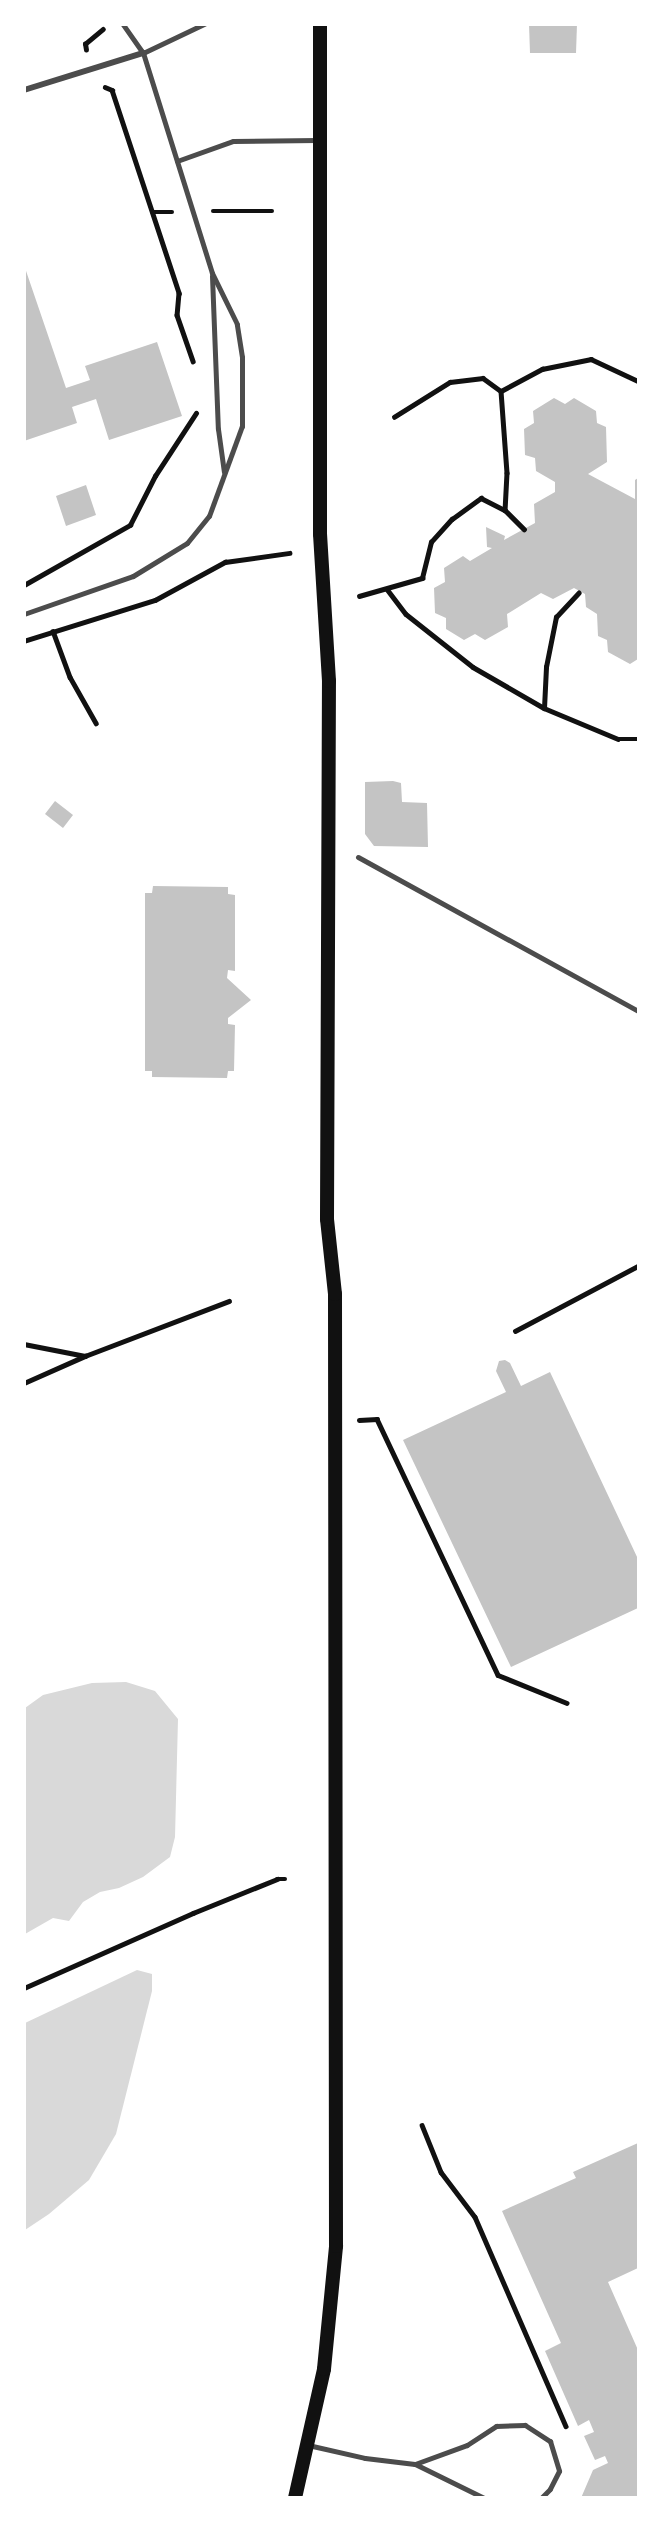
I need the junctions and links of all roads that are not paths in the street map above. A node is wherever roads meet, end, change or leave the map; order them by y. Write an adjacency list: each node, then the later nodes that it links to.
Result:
1 (123, 24): 4 (lane)
2 (204, 24): 4 (lane)
3 (320, 24): 6 (main road)
4 (143, 53): 5 (street); 7 (lane)
5 (24, 90)
6 (321, 140): 7 (lane); 13 (main road)
7 (177, 161): 8 (lane)
8 (212, 273): 9 (lane); 9 (lane)
9 (225, 475): 10 (lane)
10 (24, 614)
11 (359, 857): 12 (lane)
12 (639, 1011)
13 (308, 2445): 14 (lane); 15 (main road)
14 (415, 2464): 16 (lane); 17 (lane)
15 (295, 2497)
16 (484, 2497)
17 (541, 2497)

